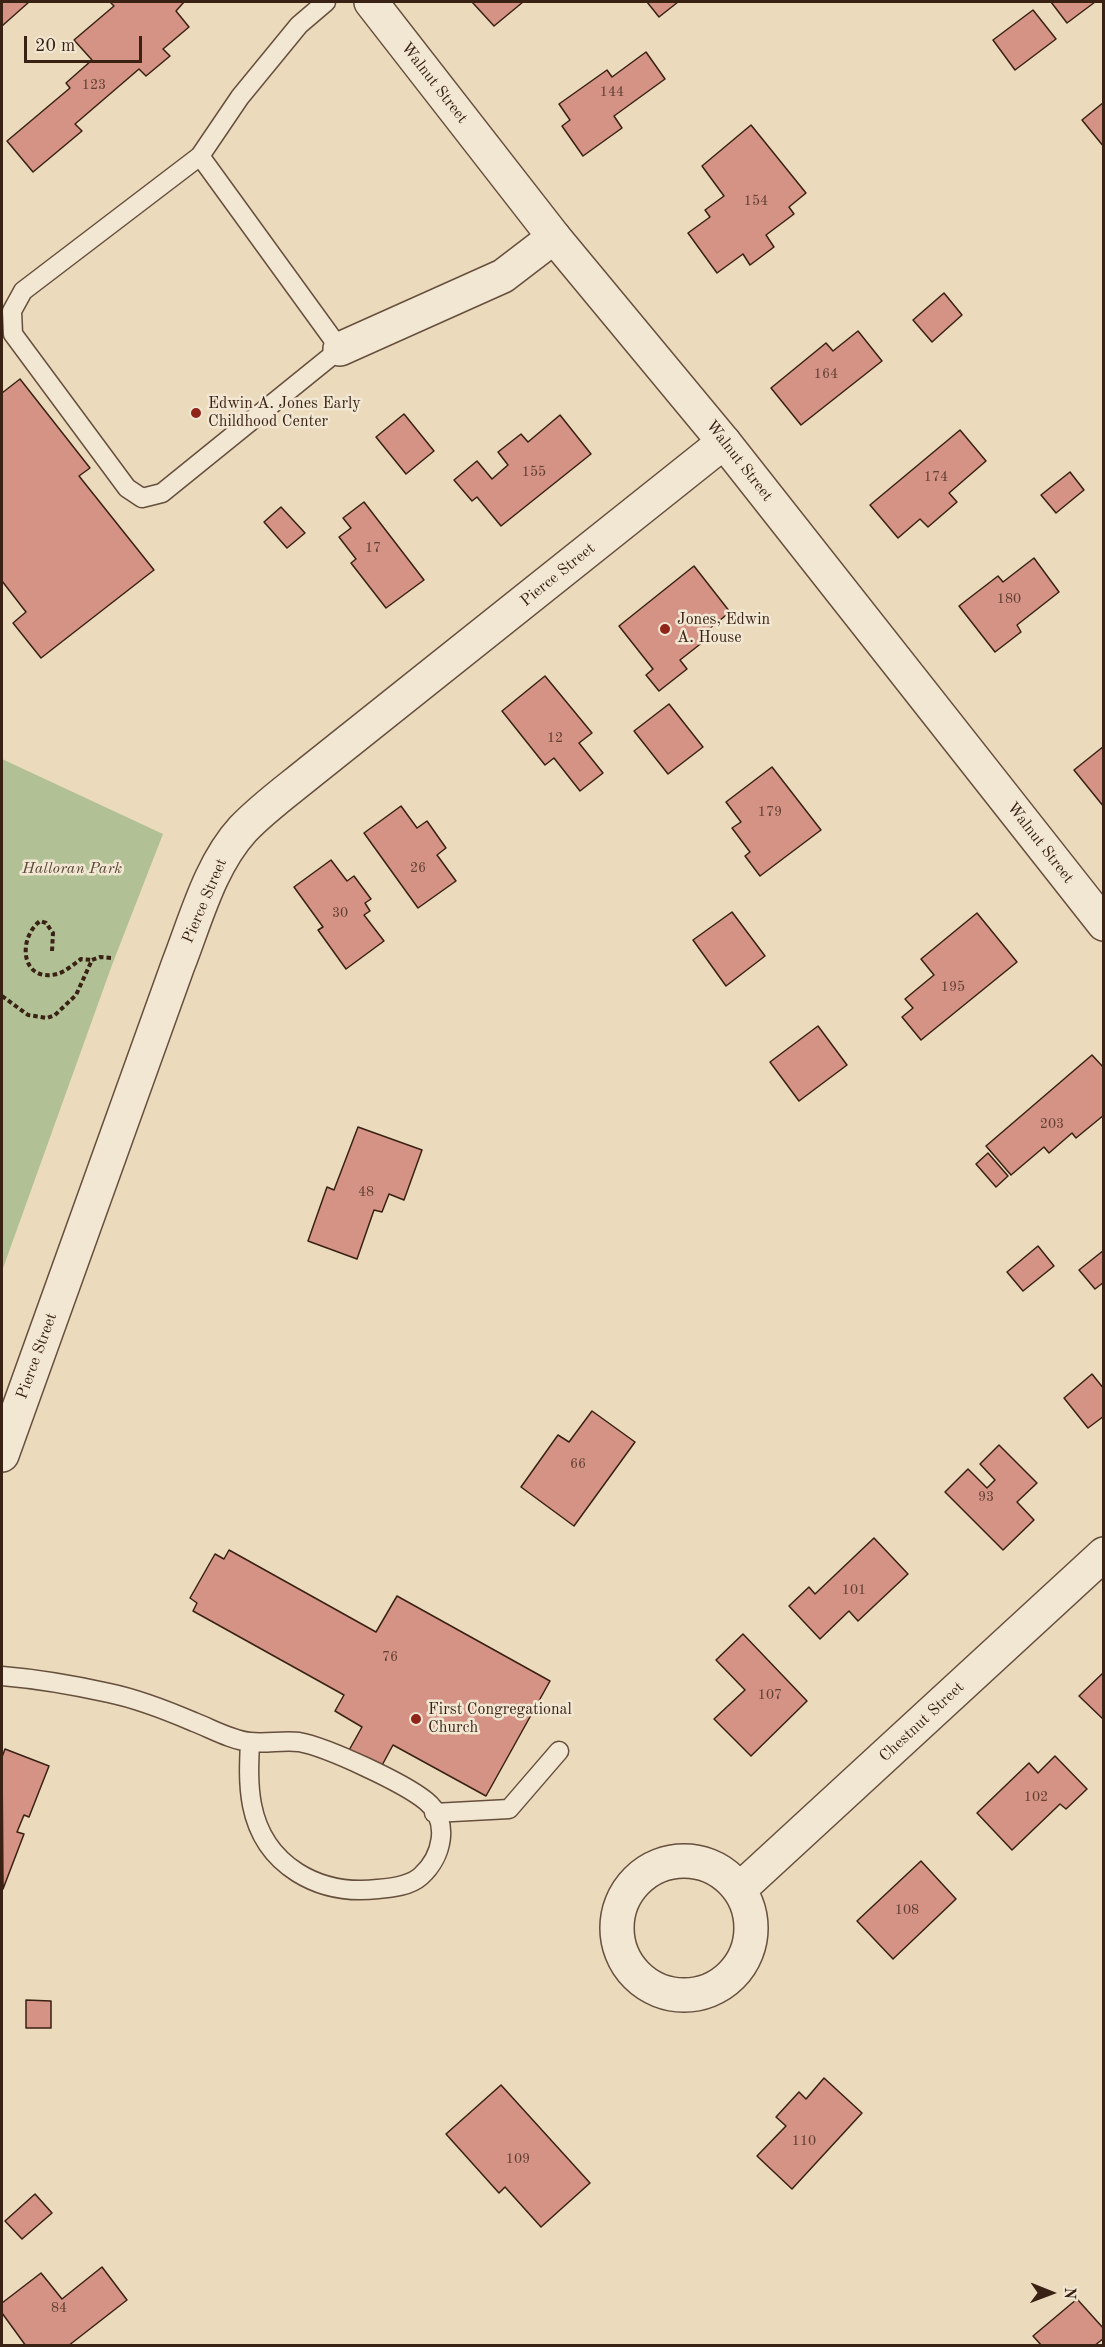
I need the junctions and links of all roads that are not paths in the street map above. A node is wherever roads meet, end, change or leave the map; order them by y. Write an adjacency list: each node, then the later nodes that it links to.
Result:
1 (326, 2): 3 (lane)
2 (371, 2): 4 (street, Walnut Street)
3 (200, 156): 5 (lane); 6 (lane)
4 (554, 237): 6 (street); 7 (street, Walnut Street)
5 (7, 338): 6 (lane)
6 (340, 349)
7 (724, 442): 8 (street, Walnut Street); 9 (street, Pierce Street)
8 (1104, 924)
9 (2, 1455)
10 (1104, 1554): 15 (street, Chestnut Street)
11 (2, 1676): 12 (lane)
12 (250, 1742): 14 (lane); 14 (lane)
13 (560, 1750): 14 (lane)
14 (434, 1813)
15 (740, 1889): 15 (street)

